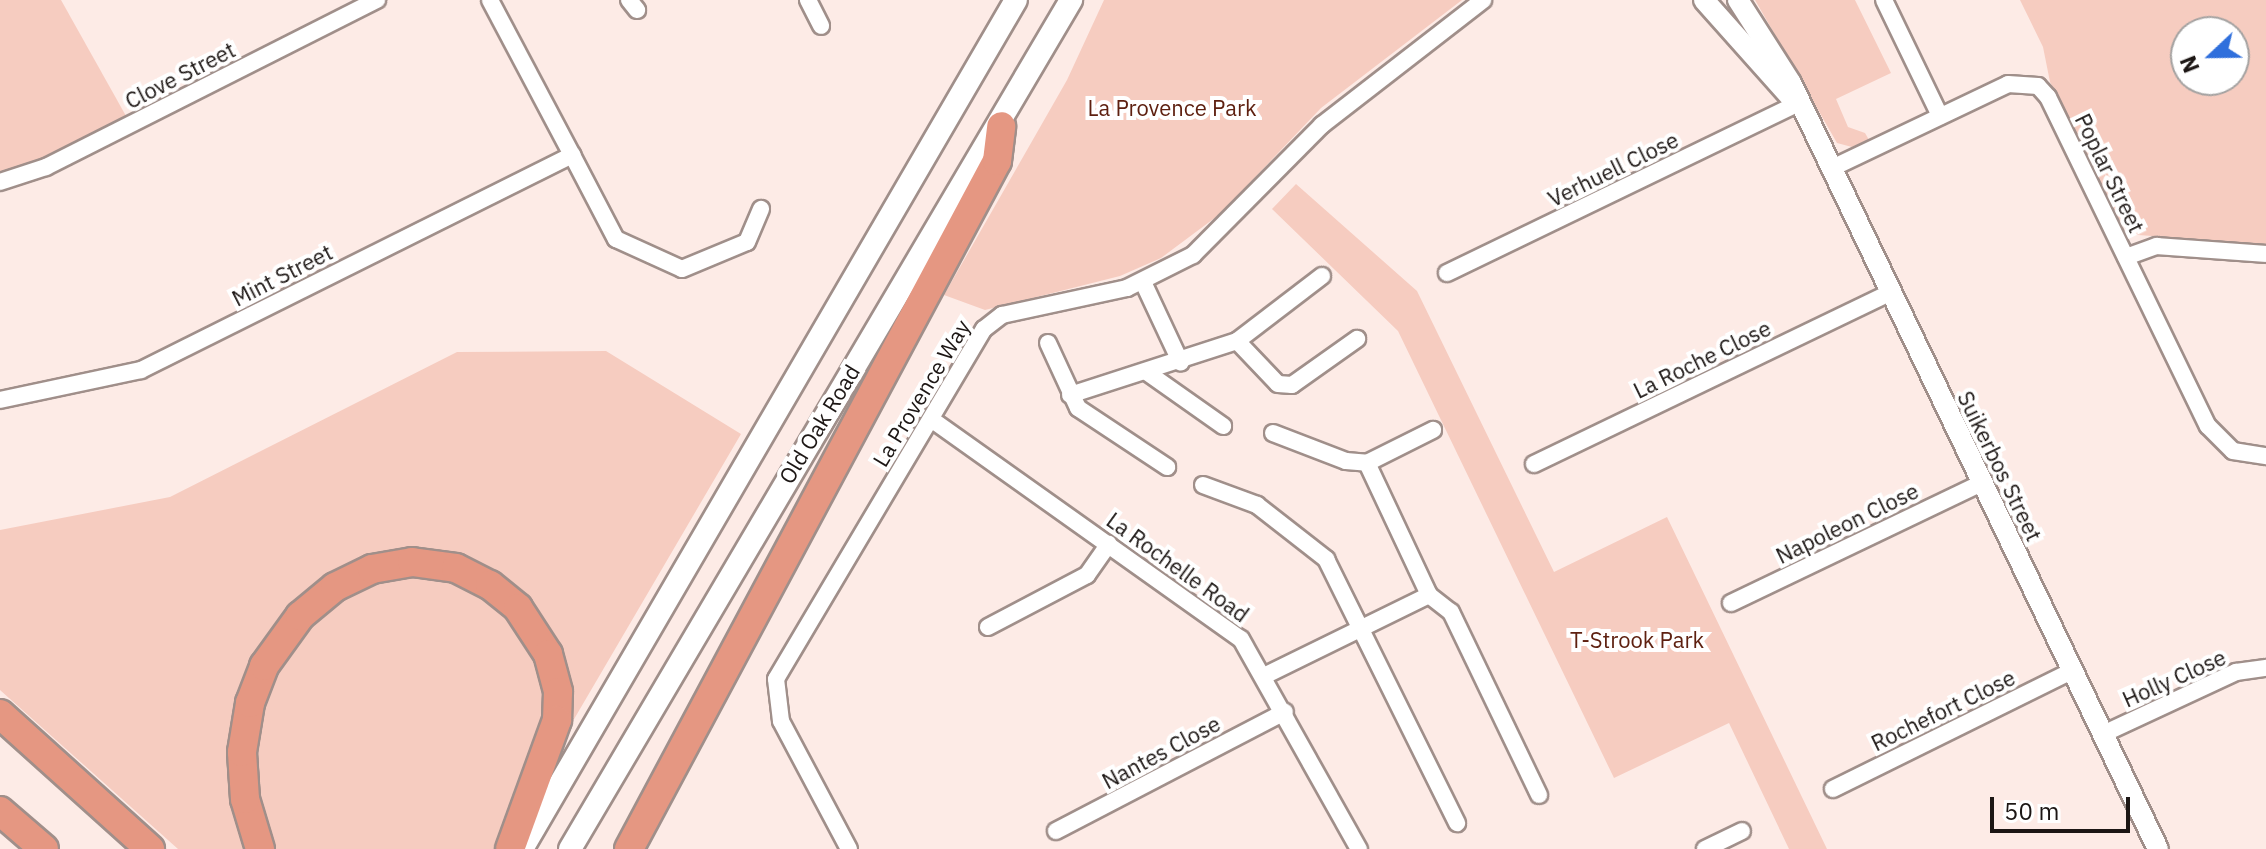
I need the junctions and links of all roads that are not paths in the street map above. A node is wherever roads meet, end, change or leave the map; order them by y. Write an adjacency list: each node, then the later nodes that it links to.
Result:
1 (377, 0): 16 (street, Clove Street)
2 (490, 0): 14 (street)
3 (808, 0): 10 (street)
4 (1016, 0): 64 (main road, Old Oak Road)
5 (1071, 0): 13 (main road, Old Oak Road)
6 (1483, 0): 22 (street, La Provence Way)
7 (1704, 0): 11 (street, Suikerbos Street)
8 (1738, 0): 11 (street, Suikerbos Street)
9 (1884, 0): 12 (street)
10 (821, 26)
11 (1797, 104): 15 (street, Suikerbos Street); 20 (street, Verhuell Close)
12 (1940, 116): 15 (street, Poplar Street); 19 (street, Poplar Street)
13 (1001, 126): 65 (main road, Old Oak Road); 66 (highway)
14 (572, 155): 17 (street); 30 (street, Mint Street)
15 (1830, 169): 23 (street, Suikerbos Street)
16 (0, 182)
17 (761, 209)
18 (2266, 254): 19 (street)
19 (2126, 257): 35 (street, Poplar Street)
20 (1447, 273)
21 (1322, 276): 25 (street)
22 (1143, 282): 27 (street); 31 (street, La Provence Way)
23 (1890, 293): 37 (street, La Roche Close); 39 (street, Suikerbos Street)
24 (1357, 339): 25 (street)
25 (1237, 341): 27 (street)
26 (1048, 343): 29 (street)
27 (1181, 363): 28 (street)
28 (1148, 373): 29 (street); 32 (street)
29 (1070, 395): 38 (street)
30 (0, 400)
31 (931, 419): 41 (street, La Rochelle Road); 67 (street, La Provence Way)
32 (1223, 426)
33 (1433, 430): 36 (street)
34 (1273, 433): 36 (street)
35 (2266, 456)
36 (1367, 463): 42 (street)
37 (1534, 464)
38 (1167, 467)
39 (1982, 483): 43 (street, Napoleon Close); 47 (street, Suikerbos Street)
40 (1203, 485): 45 (street)
41 (1109, 544): 44 (street); 48 (street, La Rochelle Road)
42 (1429, 595): 45 (street); 54 (street)
43 (1731, 603)
44 (988, 627)
45 (1359, 629): 48 (street); 56 (street)
46 (2266, 668): 51 (street, Holly Close)
47 (2072, 671): 51 (street, Suikerbos Street); 53 (street, Rochefort Close)
48 (1266, 675): 49 (street, La Rochelle Road)
49 (1285, 712): 57 (street, Nantes Close); 68 (street, La Rochelle Road)
50 (0, 714): 61 (highway)
51 (2103, 734): 70 (street, Suikerbos Street)
52 (0, 735): 60 (highway)
53 (1833, 789)
54 (1539, 795)
55 (0, 811): 59 (highway)
56 (1457, 823)
57 (1056, 831)
58 (1742, 831): 69 (street)
59 (44, 849)
60 (131, 849)
61 (150, 849)
62 (260, 849): 63 (highway)
63 (510, 849)
64 (522, 849)
65 (570, 849)
66 (629, 849)
67 (849, 849)
68 (1359, 849)
69 (1705, 849)
70 (2158, 849)

